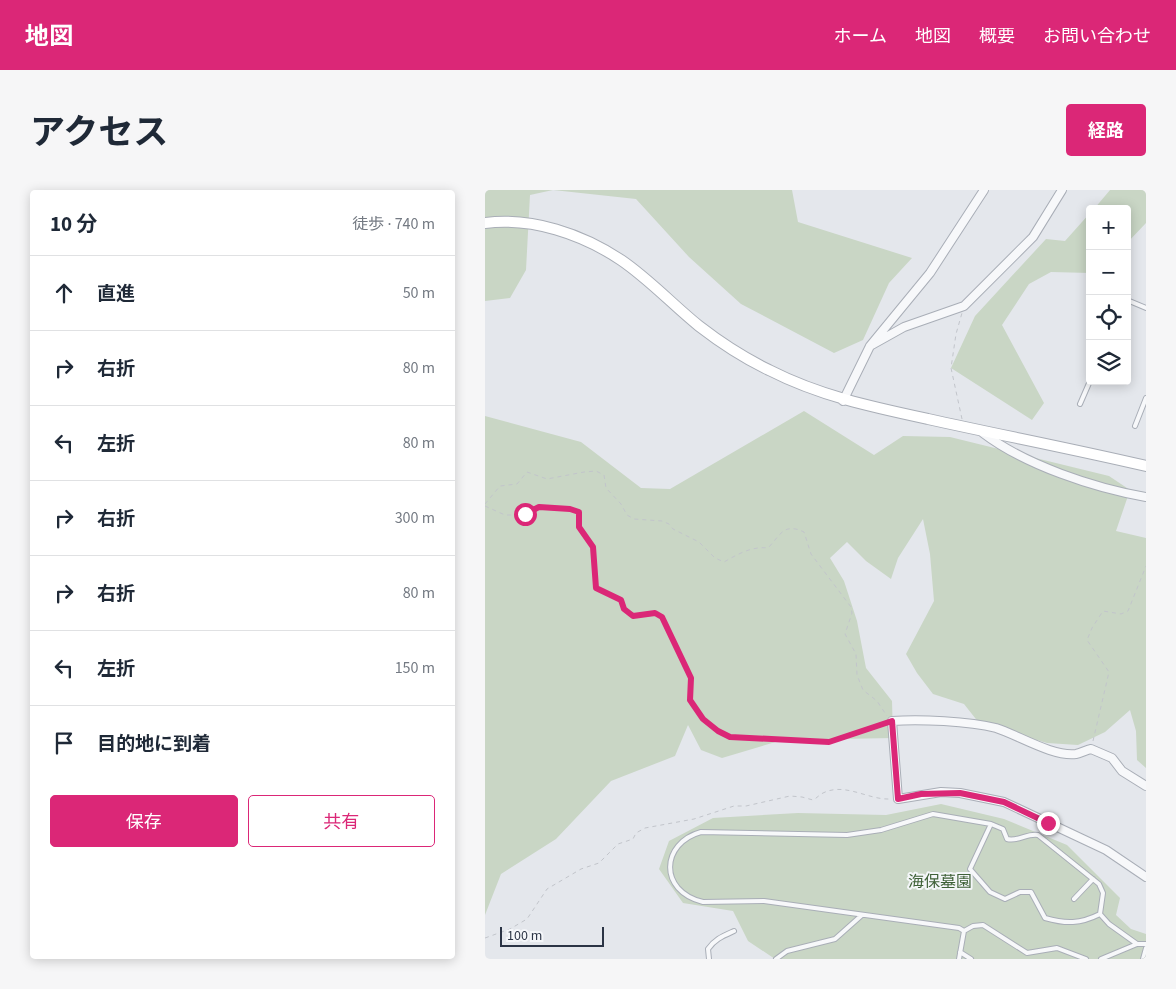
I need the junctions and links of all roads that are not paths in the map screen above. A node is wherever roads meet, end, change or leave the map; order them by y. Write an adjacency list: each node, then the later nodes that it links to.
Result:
1 (984, 190): 6 (street)
2 (1061, 190): 6 (street)
3 (485, 223): 9 (street)
4 (1131, 302): 5 (lane)
5 (1146, 308)
6 (870, 346): 9 (street)
7 (1088, 385): 10 (lane)
8 (1146, 398): 11 (lane)
9 (843, 400): 12 (street)
10 (1080, 404)
11 (1135, 426)
12 (983, 432): 13 (street); 14 (street)
13 (1146, 466)
14 (1146, 497)
15 (1146, 786): 17 (street)
16 (991, 824): 18 (lane); 20 (lane); 21 (lane)
17 (1146, 877)
18 (1093, 880): 19 (lane); 20 (lane)
19 (1074, 899)
20 (1100, 914): 24 (lane)
21 (862, 915): 23 (lane); 29 (lane)
22 (735, 931): 28 (lane)
23 (964, 931): 26 (lane); 32 (lane)
24 (1137, 944): 25 (lane); 27 (lane)
25 (1146, 946): 35 (lane)
26 (960, 952): 30 (lane); 31 (lane)
27 (1114, 953): 33 (lane); 34 (lane)
28 (709, 959)
29 (776, 959)
30 (959, 959)
31 (971, 959)
32 (1086, 959)
33 (1101, 959)
34 (1115, 959)
35 (1143, 959)

